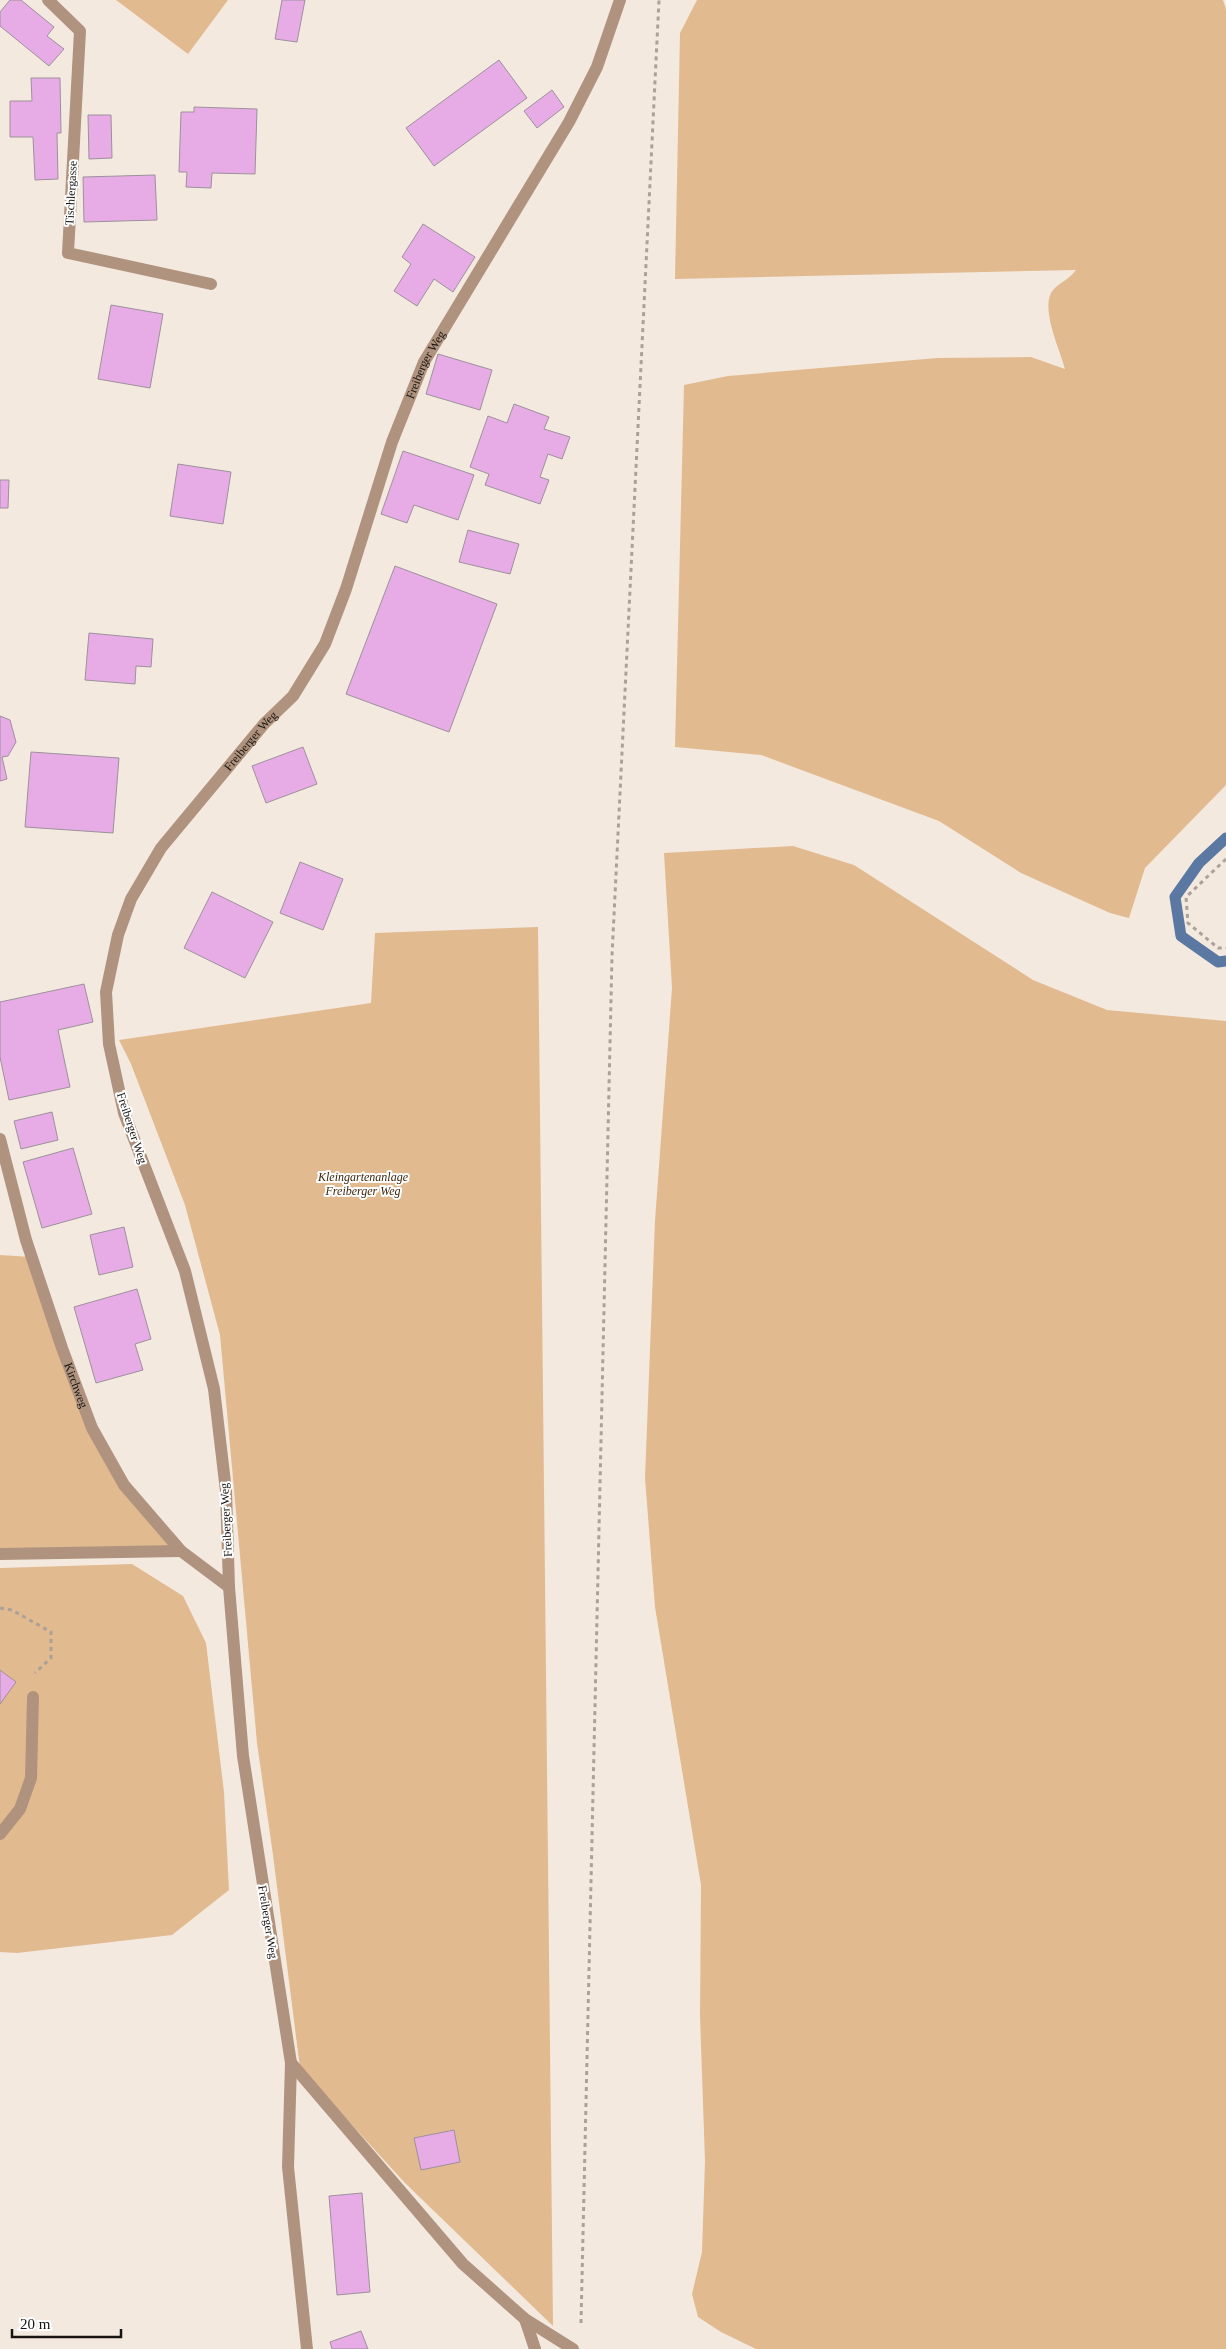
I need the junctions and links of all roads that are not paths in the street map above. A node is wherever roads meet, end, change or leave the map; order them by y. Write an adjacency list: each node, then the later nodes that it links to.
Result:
1 (48, 0): 3 (street, Tischlergasse)
2 (619, 0): 7 (street, Freiberger Weg)
3 (211, 284)
4 (0, 1139): 5 (street, Kirchweg)
5 (181, 1551): 6 (street); 7 (street, Kirchweg)
6 (0, 1554)
7 (229, 1587): 10 (street, Freiberger Weg)
8 (33, 1697): 9 (street)
9 (0, 1834)
10 (291, 2063): 11 (street); 12 (street, Freiberger Weg)
11 (525, 2319): 13 (street); 14 (street)
12 (307, 2349)
13 (535, 2349)
14 (573, 2349)

